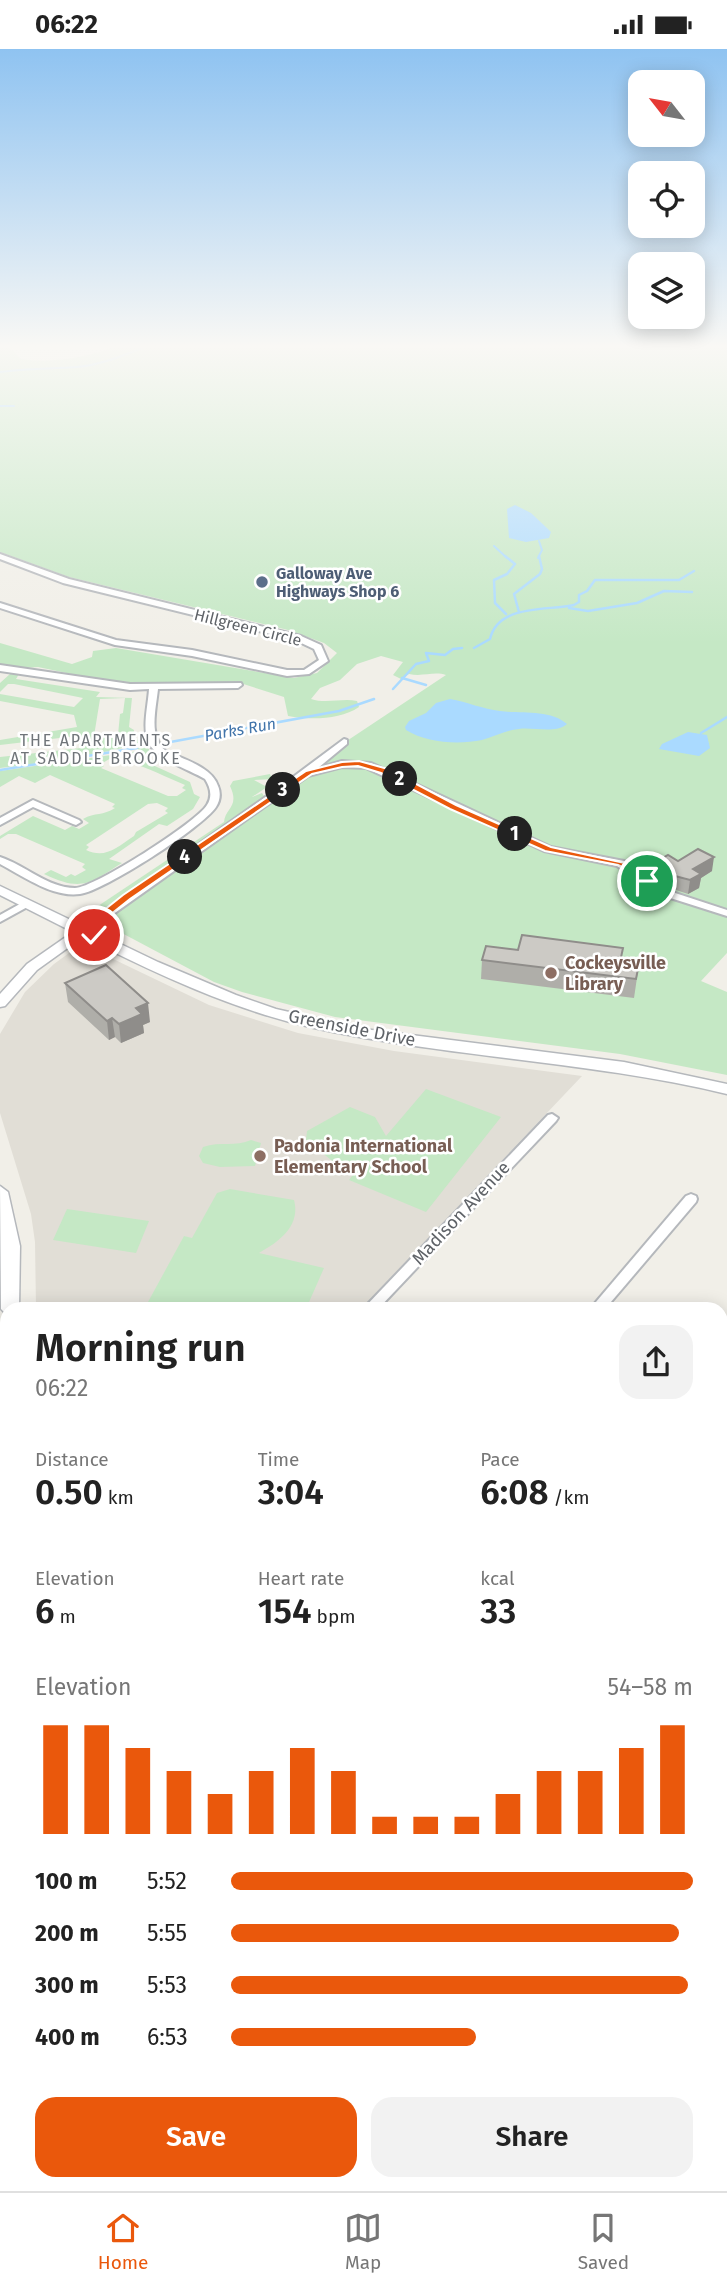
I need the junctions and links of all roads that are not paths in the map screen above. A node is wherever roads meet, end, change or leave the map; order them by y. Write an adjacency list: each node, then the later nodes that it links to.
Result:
1 (0, 556): 2 (street, Hillgreen Circle)
2 (0, 605)
3 (2, 671): 5 (street)
4 (238, 685): 5 (street)
5 (154, 687): 10 (street)
6 (344, 742): 7 (street)
7 (309, 773): 13 (street); 15 (street)
8 (0, 822): 9 (street)
9 (76, 822)
10 (0, 860)
11 (0, 890): 12 (street, Greenside Drive)
12 (27, 903): 14 (street); 15 (street, Greenside Drive)
13 (727, 913)
14 (0, 919)
15 (84, 930): 16 (street); 17 (street, Greenside Drive)
16 (0, 1003)
17 (727, 1089)
18 (552, 1118): 22 (street, Madison Avenue)
19 (0, 1192): 21 (street)
20 (691, 1199): 23 (street)
21 (10, 1302)
22 (377, 1302)
23 (603, 1302)

